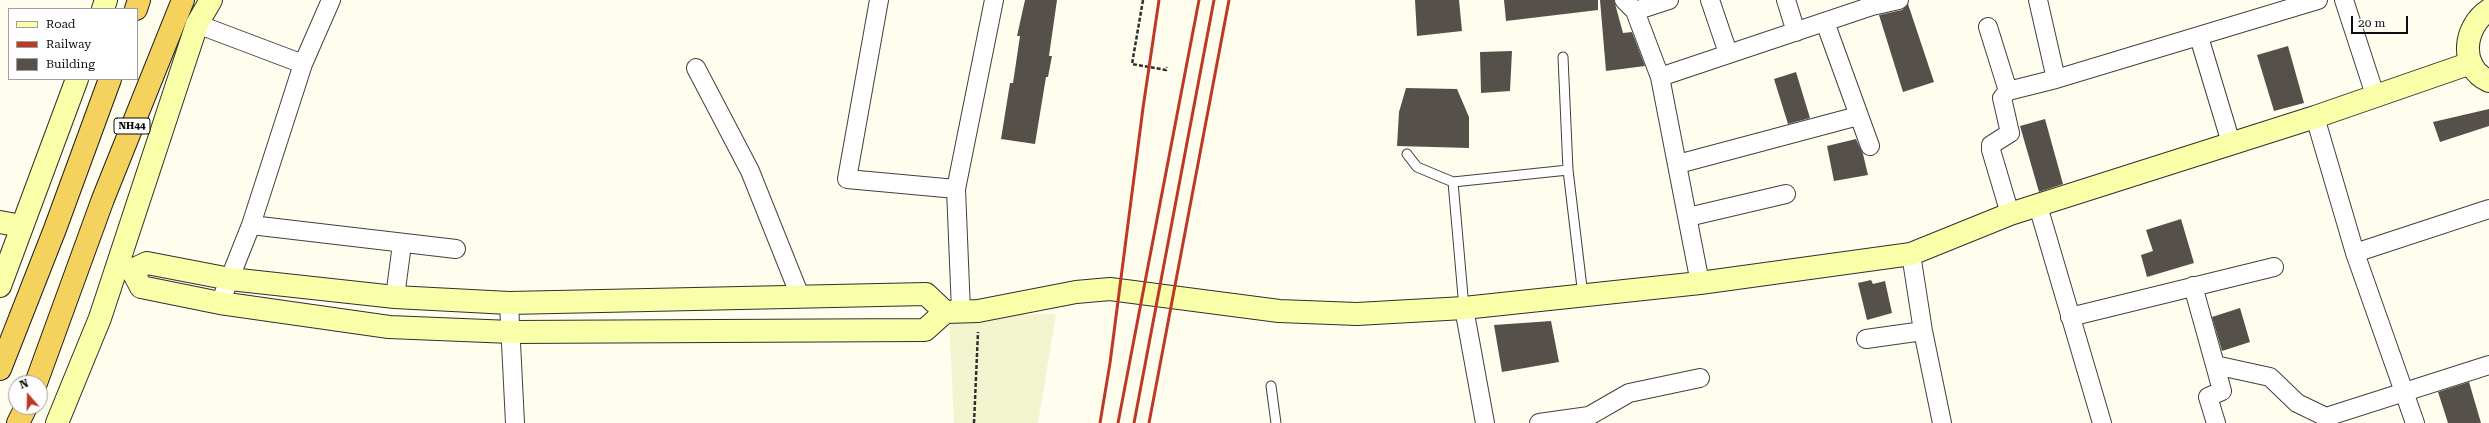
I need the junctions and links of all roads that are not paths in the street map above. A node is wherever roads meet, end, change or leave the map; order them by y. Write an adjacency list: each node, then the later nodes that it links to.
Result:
1 (183, 0): 74 (highway, NH44)
2 (211, 0): 17 (main road)
3 (331, 0): 24 (street)
4 (879, 0): 41 (street)
5 (994, 0): 41 (street)
6 (1669, 0): 14 (street)
7 (1710, 0): 21 (street)
8 (1786, 0): 19 (street)
9 (1899, 0): 13 (street)
10 (2038, 0): 27 (street)
11 (2318, 0): 20 (street)
12 (2344, 0): 32 (street)
13 (1871, 3): 16 (street)
14 (1629, 6): 26 (street)
15 (2489, 10): 23 (main road)
16 (1825, 22): 19 (street); 33 (street)
17 (196, 24): 24 (street); 55 (main road)
18 (1988, 27): 31 (street)
19 (1796, 32): 21 (street)
20 (2199, 37): 27 (street); 35 (street)
21 (1728, 53): 26 (street)
22 (1562, 58): 39 (lane)
23 (2471, 63): 30 (main road); 32 (main road)
24 (303, 64): 48 (street)
25 (696, 68): 60 (street)
26 (1660, 77): 38 (street)
27 (2056, 79): 31 (street)
28 (77, 80): 49 (main road)
29 (110, 80): 73 (highway)
30 (2489, 81)
31 (2008, 91): 45 (street)
32 (2375, 95): 34 (main road)
33 (1858, 116): 36 (street); 38 (street)
34 (2315, 117): 35 (main road); 52 (street)
35 (2231, 143): 43 (main road)
36 (1870, 146)
37 (1407, 154): 40 (lane)
38 (1678, 164): 46 (street)
39 (1568, 170): 40 (lane); 61 (lane)
40 (1453, 182): 65 (lane)
41 (956, 189): 66 (street)
42 (1786, 194): 46 (street)
43 (2038, 206): 45 (main road); 67 (street)
44 (2489, 209): 52 (street)
45 (2010, 214): 53 (main road)
46 (1688, 217): 58 (street)
47 (0, 222): 49 (main road)
48 (251, 225): 50 (street); 56 (street)
49 (22, 226): 57 (main road)
50 (402, 244): 51 (street); 62 (street)
51 (456, 249)
52 (2355, 253): 77 (street)
53 (1911, 254): 58 (main road); 68 (street)
54 (2274, 267): 59 (street)
55 (124, 268): 56 (main road); 63 (main road); 80 (main road)
56 (230, 279): 62 (main road); 63 (street)
57 (1, 281)
58 (1700, 283): 61 (main road)
59 (2193, 286): 67 (street); 72 (street)
60 (800, 296): 64 (main road); 66 (main road)
61 (1583, 296): 65 (main road)
62 (395, 297): 64 (main road)
63 (220, 303): 69 (main road)
64 (510, 303): 69 (street)
65 (1464, 308): 66 (main road); 83 (street)
66 (962, 311): 69 (main road)
67 (2070, 317): 86 (street)
68 (1923, 331): 70 (street); 85 (street)
69 (511, 332): 81 (street)
70 (1866, 339)
71 (2489, 365): 77 (street)
72 (2215, 366): 79 (street); 87 (street)
73 (0, 369)
74 (39, 375)
75 (1700, 378): 78 (street)
76 (1271, 386): 82 (lane)
77 (2404, 391): 79 (street); 88 (street)
78 (1589, 420): 84 (street)
79 (2327, 420)
80 (57, 423)
81 (515, 423)
82 (1276, 423)
83 (1486, 423)
84 (1539, 423)
85 (1942, 423)
86 (2102, 423)
87 (2216, 423)
88 (2415, 423)

